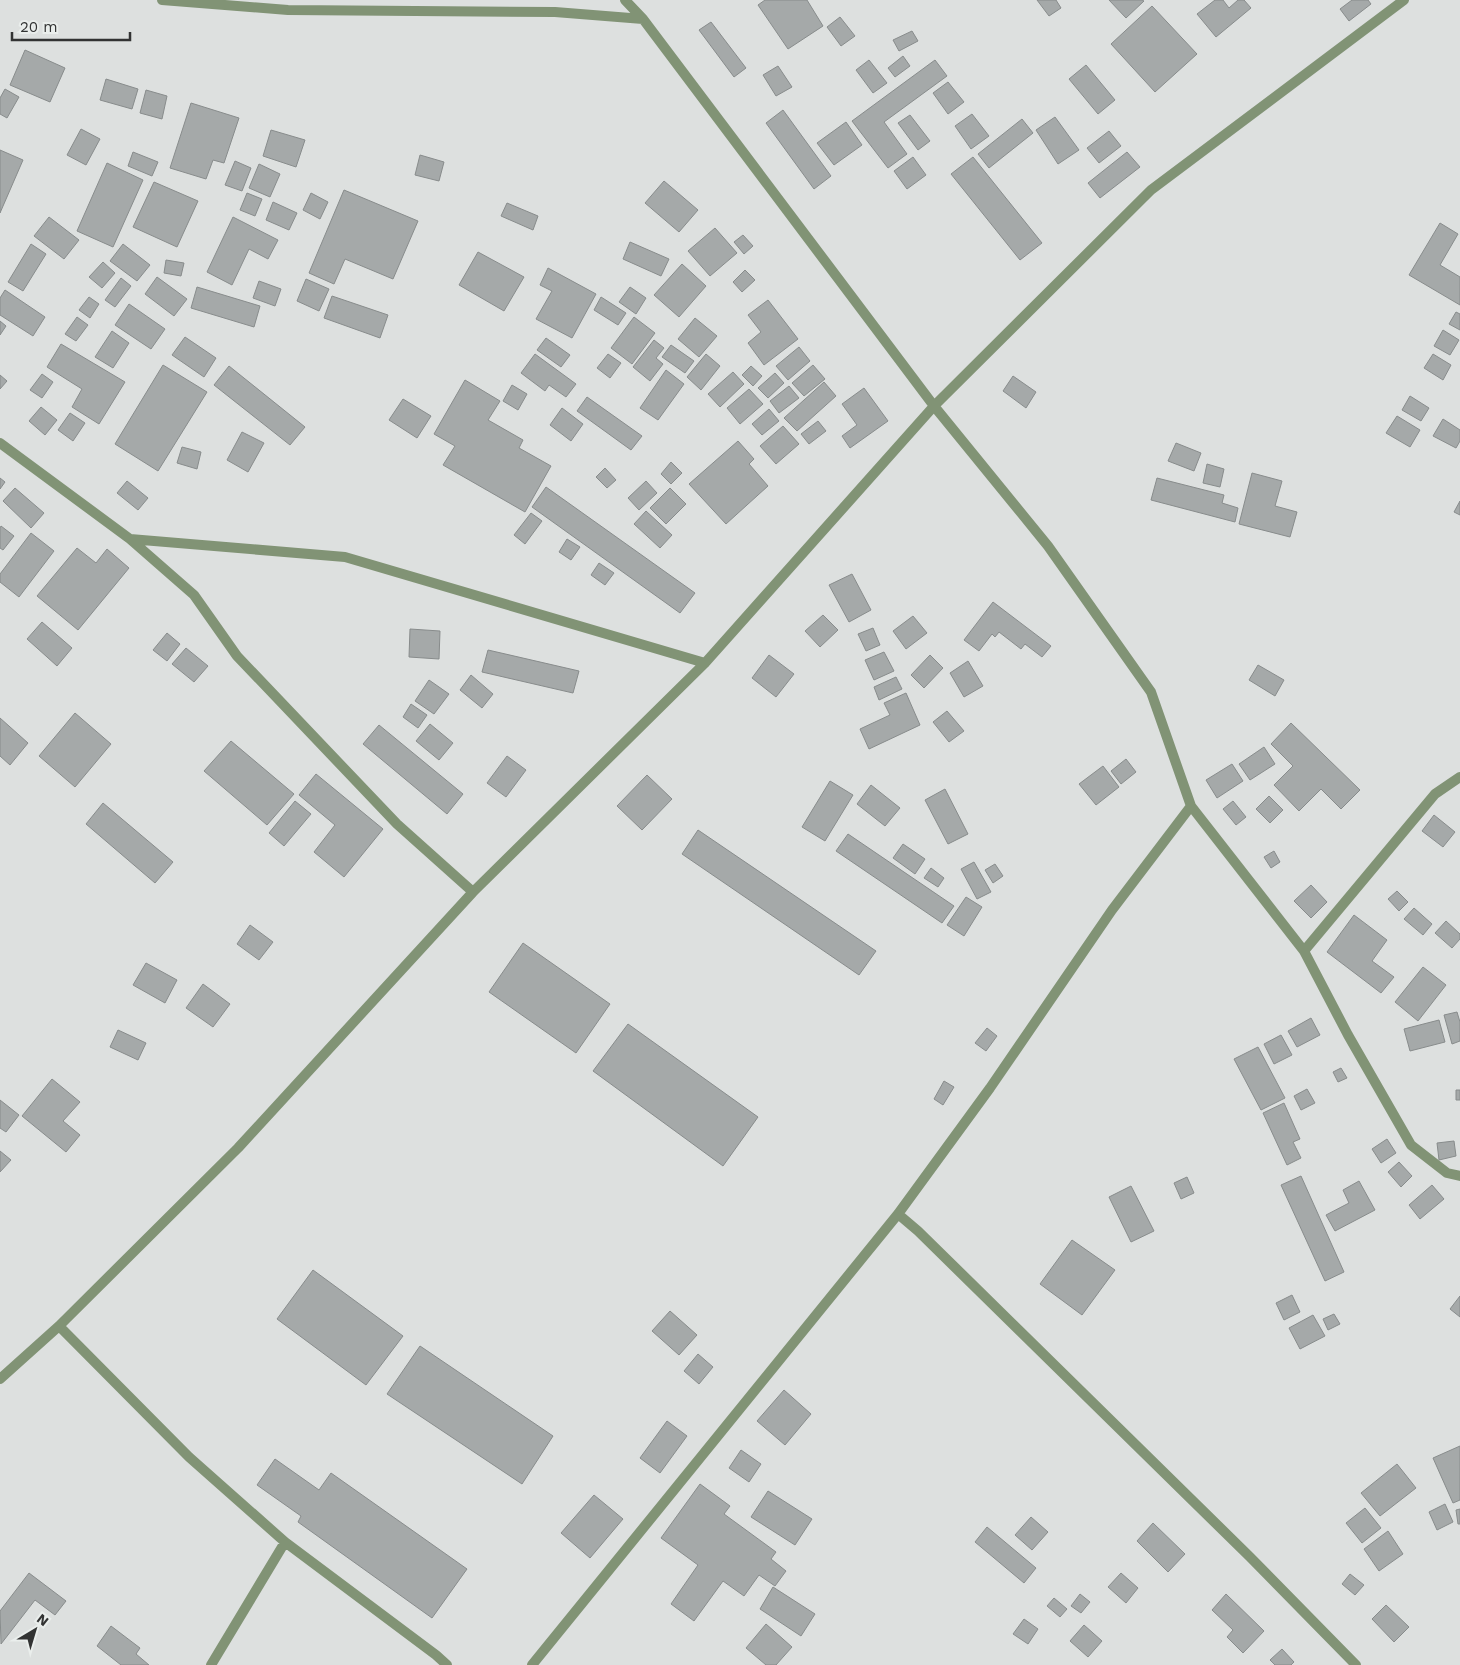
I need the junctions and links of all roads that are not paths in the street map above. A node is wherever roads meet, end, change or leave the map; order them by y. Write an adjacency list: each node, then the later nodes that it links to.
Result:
1 (162, 0): 4 (street)
2 (625, 0): 4 (street)
3 (1404, 0): 5 (street)
4 (643, 19): 5 (street)
5 (934, 406): 8 (street); 10 (street)
6 (0, 443): 7 (street)
7 (130, 539): 8 (street); 11 (street)
8 (705, 663): 11 (street)
9 (1460, 777): 12 (street)
10 (1191, 806): 12 (street); 14 (street)
11 (473, 892): 15 (street)
12 (1304, 951): 13 (street)
13 (1460, 1176)
14 (898, 1214): 20 (street); 21 (street)
15 (59, 1326): 16 (street); 17 (street)
16 (0, 1379)
17 (285, 1542): 18 (street); 19 (street)
18 (211, 1665)
19 (447, 1665)
20 (532, 1665)
21 (1356, 1665)

